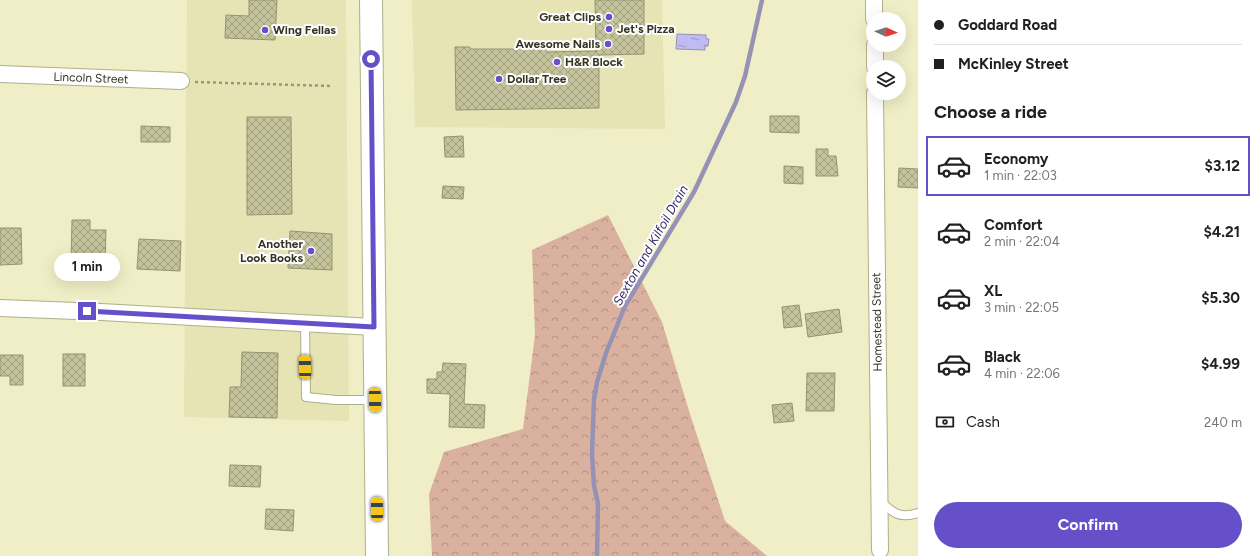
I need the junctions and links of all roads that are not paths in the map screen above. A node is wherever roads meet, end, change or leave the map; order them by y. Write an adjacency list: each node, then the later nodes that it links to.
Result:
1 (371, 0): 9 (main road)
2 (874, 0): 3 (street)
3 (874, 12)
4 (0, 74): 5 (street, Lincoln Street)
5 (182, 81)
6 (875, 100): 11 (street, Homestead Street)
7 (0, 308): 8 (street)
8 (305, 323): 9 (street); 10 (lane)
9 (374, 327): 10 (main road)
10 (375, 400): 14 (main road)
11 (880, 500): 12 (lane); 13 (street, Homestead Street)
12 (918, 514)
13 (880, 550)
14 (377, 556)

